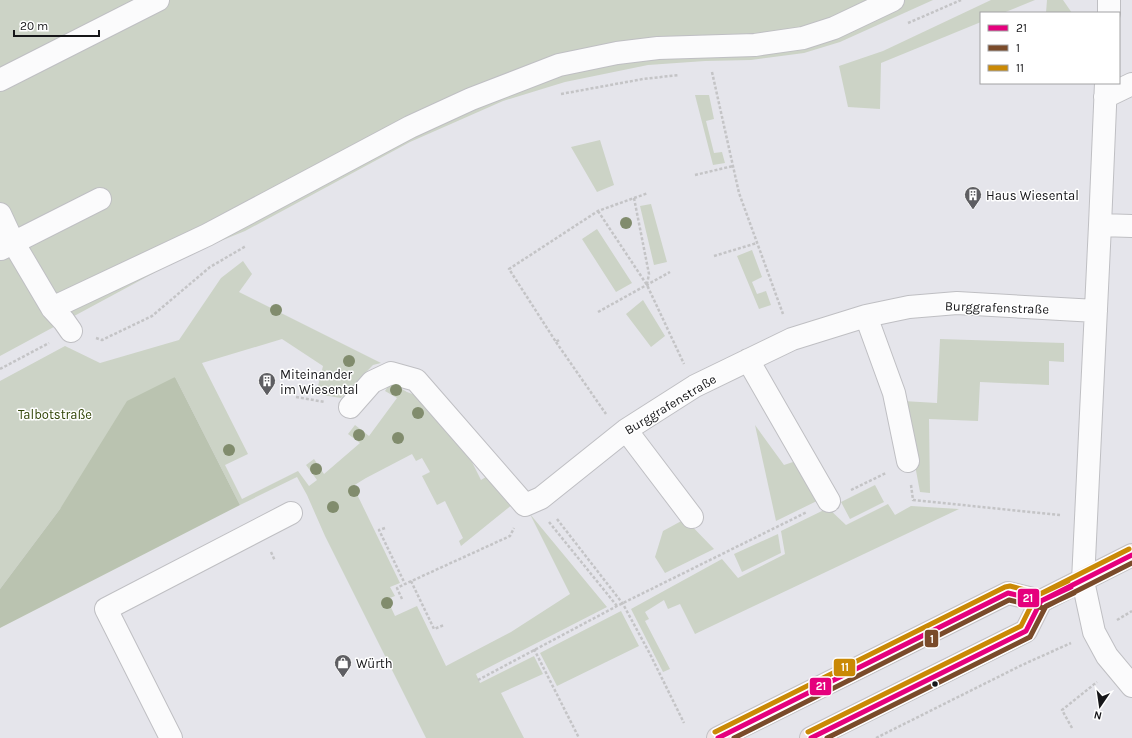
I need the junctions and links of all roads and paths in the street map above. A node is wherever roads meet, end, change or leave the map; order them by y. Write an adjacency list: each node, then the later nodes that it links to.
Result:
1 (158, 0): 9 (street)
2 (893, 0): 28 (street)
3 (960, 0): 6 (path)
4 (1109, 0): 5 (street)
5 (1109, 12)
6 (904, 24)
7 (705, 73): 13 (path)
8 (682, 75): 12 (path)
9 (0, 80)
10 (1132, 84): 11 (street)
11 (1106, 90): 20 (street)
12 (560, 94)
13 (733, 166): 14 (path); 23 (path)
14 (695, 175)
15 (648, 193): 16 (path)
16 (634, 198): 18 (path); 27 (path)
17 (100, 199): 24 (street)
18 (598, 211): 27 (path); 35 (path)
19 (0, 214): 24 (street)
20 (1100, 225): 21 (street); 29 (street)
21 (1132, 226)
22 (249, 244): 32 (path)
23 (757, 244): 25 (path); 33 (path)
24 (7, 246): 28 (street)
25 (714, 256)
26 (670, 272): 27 (path)
27 (647, 285): 30 (path); 38 (path)
28 (52, 308): 32 (street)
29 (1096, 311): 31 (street, Burggrafenstraße); 46 (street)
30 (598, 312)
31 (866, 316): 33 (street, Burggrafenstraße); 41 (street)
32 (71, 331): 37 (path)
33 (792, 339): 36 (street, Burggrafenstraße)
34 (559, 340): 35 (path)
35 (556, 342): 40 (path)
36 (748, 360): 38 (street, Burggrafenstraße); 42 (street)
37 (0, 369)
38 (695, 386): 40 (street, Burggrafenstraße)
39 (350, 407): 43 (street)
40 (623, 433): 43 (street, Burggrafenstraße); 45 (street)
41 (908, 461): 42 (path); 46 (path)
42 (829, 501): 57 (path)
43 (529, 504): 52 (path); 58 (path)
44 (292, 513): 69 (street)
45 (692, 517)
46 (1087, 518): 53 (street)
47 (561, 524): 57 (path)
48 (385, 528): 54 (path)
49 (270, 551): 51 (path)
50 (1132, 555): 53 (main road)
51 (275, 561)
52 (411, 581): 54 (path); 60 (path)
53 (1083, 581): 56 (main road); 61 (street)
54 (405, 584): 55 (path)
55 (402, 599)
56 (1041, 601): 68 (main road); 71 (main road)
57 (623, 604): 58 (path); 66 (path)
58 (617, 606): 62 (path)
59 (1132, 611): 61 (path)
60 (444, 625)
61 (1094, 632): 64 (street); 72 (path)
62 (534, 649): 63 (path); 70 (path)
63 (478, 680)
64 (1132, 686)
65 (1082, 695): 67 (path)
66 (684, 722)
67 (1072, 728)
68 (730, 735)
69 (171, 738)
70 (579, 738)
71 (811, 738)
72 (876, 738)

